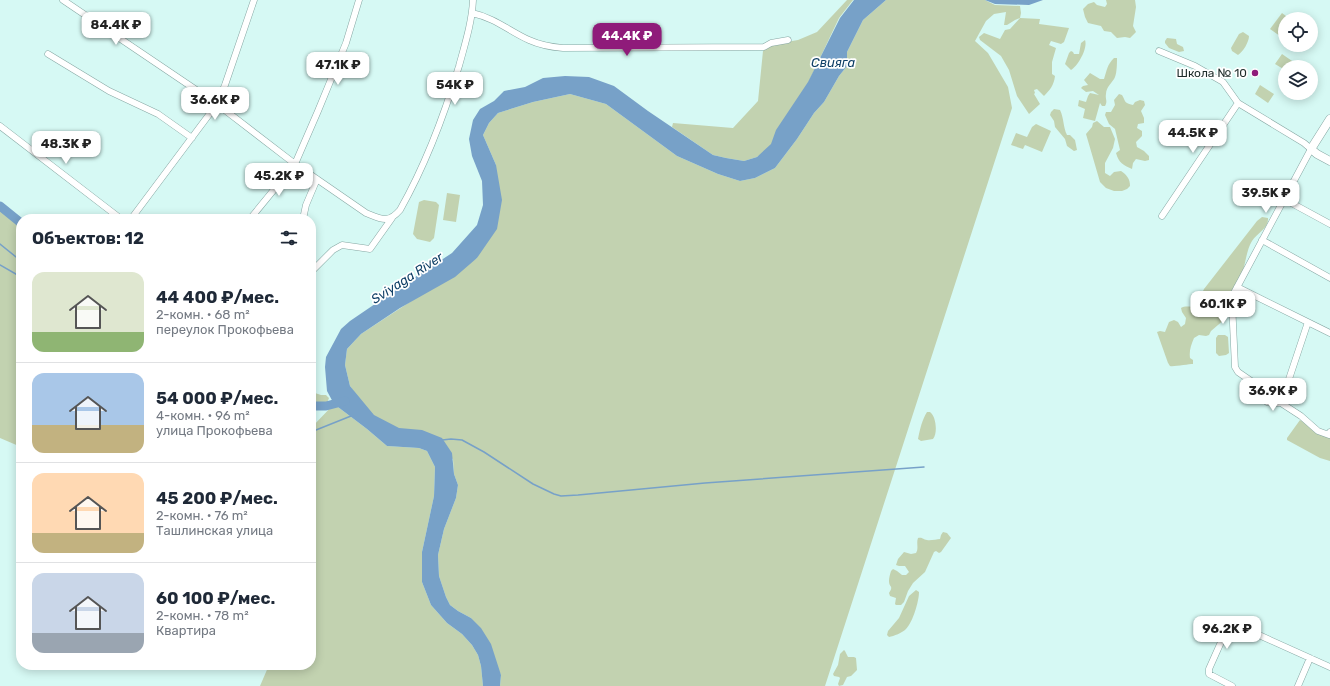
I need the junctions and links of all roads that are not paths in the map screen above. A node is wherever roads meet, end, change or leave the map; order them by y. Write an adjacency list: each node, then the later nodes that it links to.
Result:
1 (63, 0): 10 (street)
2 (254, 0): 10 (street)
3 (359, 0): 16 (street)
4 (473, 0): 5 (street)
5 (472, 13): 6 (street); 24 (street)
6 (788, 40)
7 (1159, 51): 9 (street)
8 (48, 54): 13 (street)
9 (1238, 103): 14 (street); 23 (street)
10 (217, 104): 13 (street); 16 (street)
11 (1330, 119): 14 (street)
12 (0, 126): 19 (street)
13 (192, 138): 20 (street)
14 (1311, 149): 15 (street); 18 (street)
15 (1330, 161)
16 (295, 164): 17 (street); 21 (street)
17 (317, 179): 22 (street); 24 (street)
18 (1284, 198): 25 (street); 26 (street)
19 (114, 214)
20 (135, 214)
21 (254, 214)
22 (305, 214)
23 (1162, 216)
24 (392, 218): 27 (street)
25 (1330, 224)
26 (1262, 240): 28 (street); 29 (street)
27 (316, 267)
28 (1330, 278)
29 (1237, 287): 30 (street); 32 (street)
30 (1308, 322): 31 (street); 32 (street)
31 (1330, 333)
32 (1281, 403): 33 (street)
33 (1330, 434)
34 (1310, 658): 35 (street); 36 (street); 37 (street)
35 (1330, 667)
36 (1232, 686)
37 (1298, 686)

